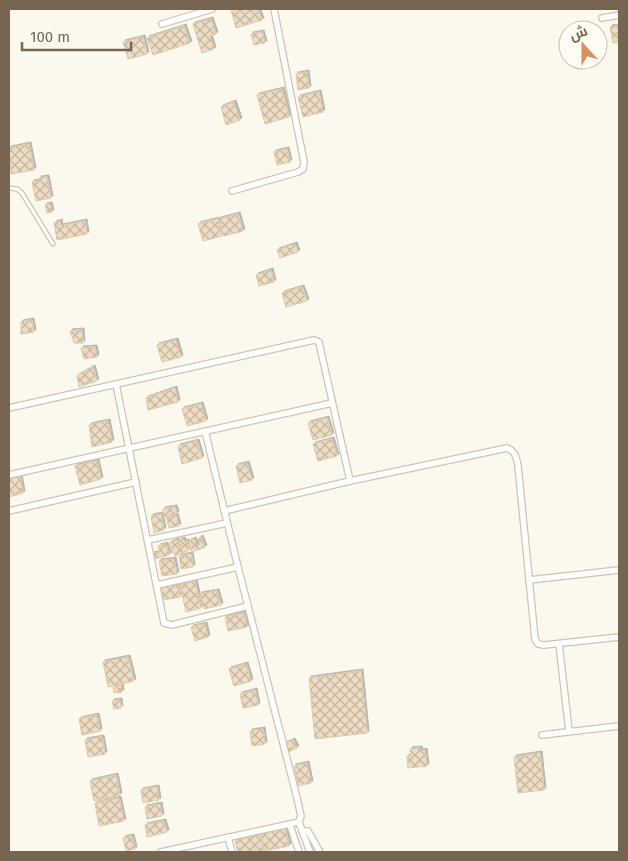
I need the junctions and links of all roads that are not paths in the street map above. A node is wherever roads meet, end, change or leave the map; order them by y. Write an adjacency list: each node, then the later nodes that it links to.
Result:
1 (212, 9): 5 (street)
2 (274, 9): 7 (street)
3 (619, 15): 4 (street)
4 (602, 18)
5 (162, 24)
6 (9, 188): 8 (lane)
7 (232, 192)
8 (53, 244)
9 (116, 384): 10 (street); 11 (street); 13 (street)
10 (332, 403): 12 (street); 15 (street)
11 (9, 408)
12 (205, 431): 13 (street); 18 (street)
13 (129, 447): 14 (street); 16 (street)
14 (9, 475)
15 (350, 481): 18 (street); 23 (street)
16 (136, 482): 17 (street); 20 (street)
17 (9, 511)
18 (224, 511): 19 (street)
19 (227, 523): 20 (street); 21 (street)
20 (148, 540): 24 (street)
21 (238, 567): 24 (street); 25 (street)
22 (619, 570): 23 (street)
23 (529, 580): 27 (street)
24 (157, 585): 25 (street)
25 (248, 606): 31 (street)
26 (619, 638): 27 (street)
27 (559, 644): 29 (street)
28 (619, 726): 29 (street)
29 (569, 731): 30 (street)
30 (542, 735)
31 (299, 822): 32 (street); 33 (street)
32 (290, 825): 34 (street); 37 (street)
33 (302, 830): 38 (street); 39 (street)
34 (228, 837): 35 (street); 36 (street)
35 (164, 852)
36 (232, 852)
37 (299, 852)
38 (310, 852)
39 (320, 852)

